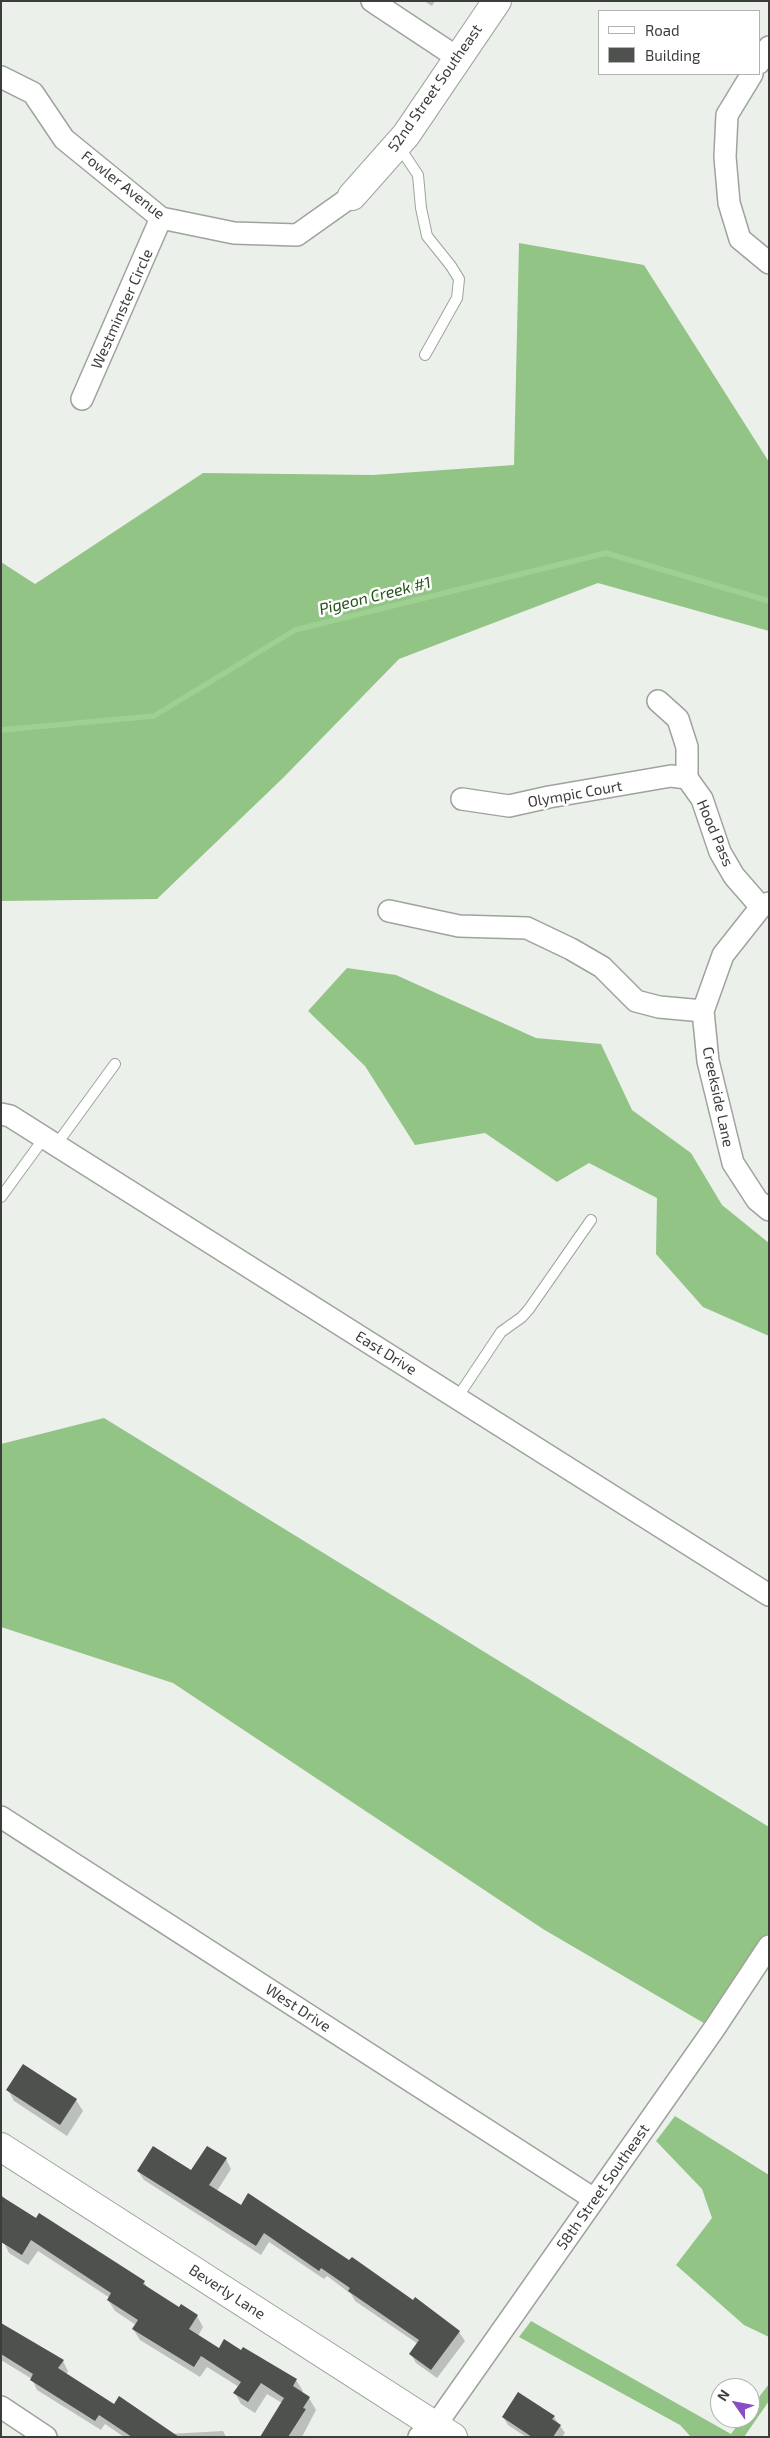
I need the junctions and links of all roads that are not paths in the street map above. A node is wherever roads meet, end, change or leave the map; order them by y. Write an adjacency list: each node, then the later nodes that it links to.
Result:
1 (372, 1): 4 (street)
2 (496, 1): 4 (street, 52nd Street Southeast)
3 (769, 46): 5 (street)
4 (458, 58): 8 (street, 52nd Street Southeast)
5 (760, 61)
6 (751, 75): 11 (street)
7 (1, 77): 10 (street, Fowler Avenue)
8 (398, 144): 9 (street, 52nd Street Southeast); 12 (lane)
9 (352, 196): 10 (street, Fowler Avenue)
10 (161, 218): 13 (street, Westminster Circle)
11 (769, 263)
12 (425, 355)
13 (82, 399)
14 (658, 702): 15 (street)
15 (687, 778): 16 (street, Olympic Court); 17 (street, Hood Pass)
16 (462, 799)
17 (765, 905): 19 (street, Creekside Lane)
18 (389, 911): 19 (street)
19 (703, 1011): 24 (street, Creekside Lane)
20 (115, 1064): 22 (lane)
21 (1, 1114): 22 (street, East Drive)
22 (50, 1142): 23 (lane); 26 (street, East Drive)
23 (1, 1196)
24 (769, 1210)
25 (591, 1220): 26 (lane)
26 (456, 1398): 27 (street, East Drive)
27 (769, 1595)
28 (1, 1817): 31 (street, West Drive)
29 (769, 1946): 31 (street, 58th Street Southeast)
30 (1, 2147): 33 (street, Beverly Lane)
31 (594, 2199): 33 (street, 58th Street Southeast)
32 (1, 2407): 34 (street)
33 (436, 2433)
34 (46, 2437)

